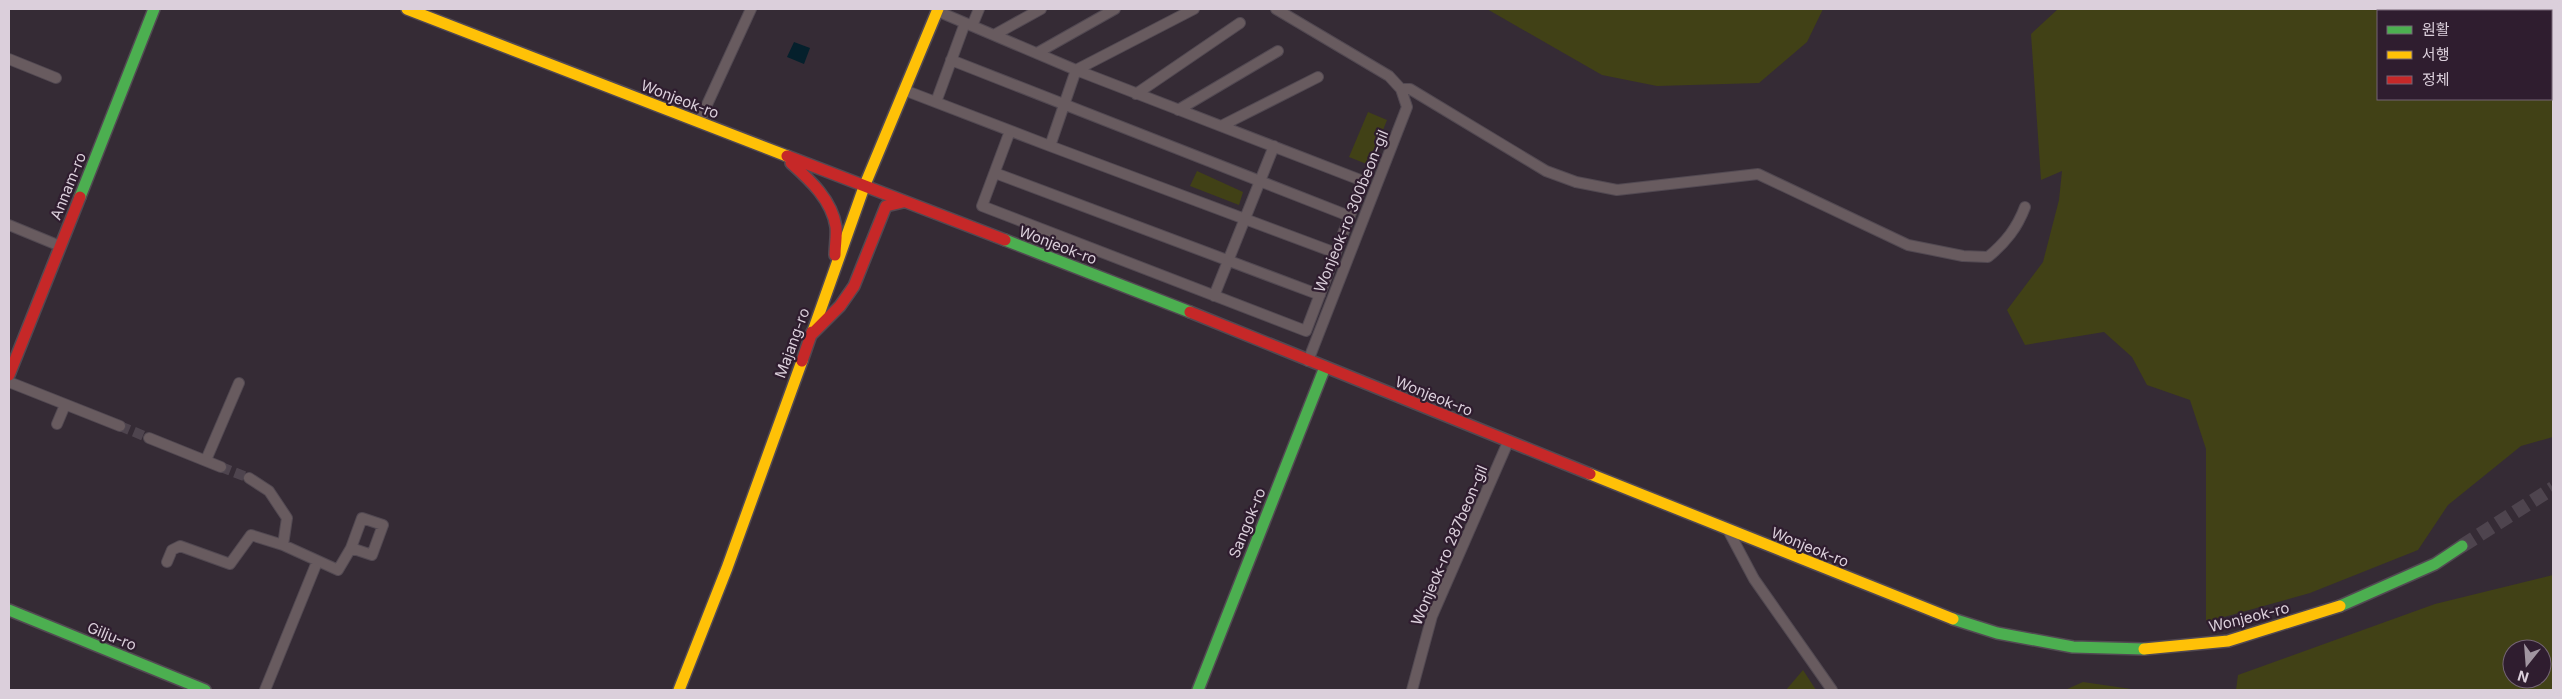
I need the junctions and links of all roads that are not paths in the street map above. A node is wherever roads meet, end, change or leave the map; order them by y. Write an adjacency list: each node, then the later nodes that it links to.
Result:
1 (154, 9): 40 (main road, Annam-ro)
2 (407, 9): 26 (main road, Wonjeok-ro)
3 (751, 9): 26 (street)
4 (979, 9): 11 (street)
5 (1041, 9): 12 (street)
6 (1116, 9): 14 (street)
7 (1194, 9): 17 (street)
8 (1276, 9): 20 (street)
9 (937, 10): 11 (street); 21 (main road, Majang-ro)
10 (1240, 23): 22 (street)
11 (968, 24): 12 (street); 16 (street)
12 (994, 35): 14 (street)
13 (1278, 51): 25 (street)
14 (1036, 53): 17 (street)
15 (9, 59): 19 (street)
16 (951, 60): 23 (street); 24 (street)
17 (1076, 70): 22 (street); 24 (street)
18 (1318, 77): 27 (street)
19 (56, 78)
20 (1401, 89): 36 (street); 47 (street, Wonjeok-ro 300beon-gil)
21 (904, 90): 23 (street); 34 (main road, Majang-ro)
22 (1136, 94): 25 (street)
23 (936, 102): 28 (street)
24 (1065, 104): 29 (street); 33 (street)
25 (1178, 110): 27 (street)
26 (699, 122): 31 (main road, Wonjeok-ro)
27 (1221, 126): 30 (street)
28 (1010, 131): 29 (street); 32 (street)
29 (1050, 146): 38 (street)
30 (1274, 146): 33 (street); 37 (street)
31 (785, 157): 34 (main road, Wonjeok-ro); 43 (main road)
32 (994, 172): 42 (street); 45 (street)
33 (1260, 181): 37 (street); 38 (street)
34 (864, 187): 35 (main road, Wonjeok-ro); 43 (main road, Majang-ro)
35 (904, 202): 46 (main road); 47 (main road, Wonjeok-ro)
36 (2025, 207)
37 (1349, 216): 41 (street)
38 (1244, 218): 41 (street); 42 (street)
39 (9, 226): 40 (street)
40 (60, 246): 49 (main road, Annam-ro)
41 (1336, 253): 44 (street)
42 (1228, 260): 44 (street); 45 (street)
43 (835, 267): 46 (main road, Majang-ro)
44 (1320, 295): 45 (street)
45 (1214, 296)
46 (812, 334): 69 (main road, Majang-ro)
47 (1308, 361): 48 (main road, Wonjeok-ro)
48 (1324, 367): 56 (main road, Wonjeok-ro); 70 (main road, Sangok-ro)
49 (9, 375)
50 (9, 382): 52 (street)
51 (239, 383): 57 (street)
52 (65, 404): 53 (street); 54 (street)
53 (57, 424)
54 (120, 426)
55 (149, 438): 57 (street)
56 (1508, 442): 60 (main road, Wonjeok-ro); 71 (street, Wonjeok-ro 287beon-gil)
57 (206, 460): 58 (street)
58 (221, 467)
59 (249, 478): 61 (street)
60 (1728, 530): 62 (main road, Wonjeok-ro); 72 (street)
61 (284, 545): 64 (street); 65 (street)
62 (2462, 546)
63 (351, 548): 65 (street)
64 (167, 562)
65 (317, 562): 68 (street)
66 (9, 610): 67 (main road, Gilju-ro)
67 (205, 690)
68 (264, 690)
69 (679, 690)
70 (1198, 690)
71 (1412, 690)
72 (1832, 690)

